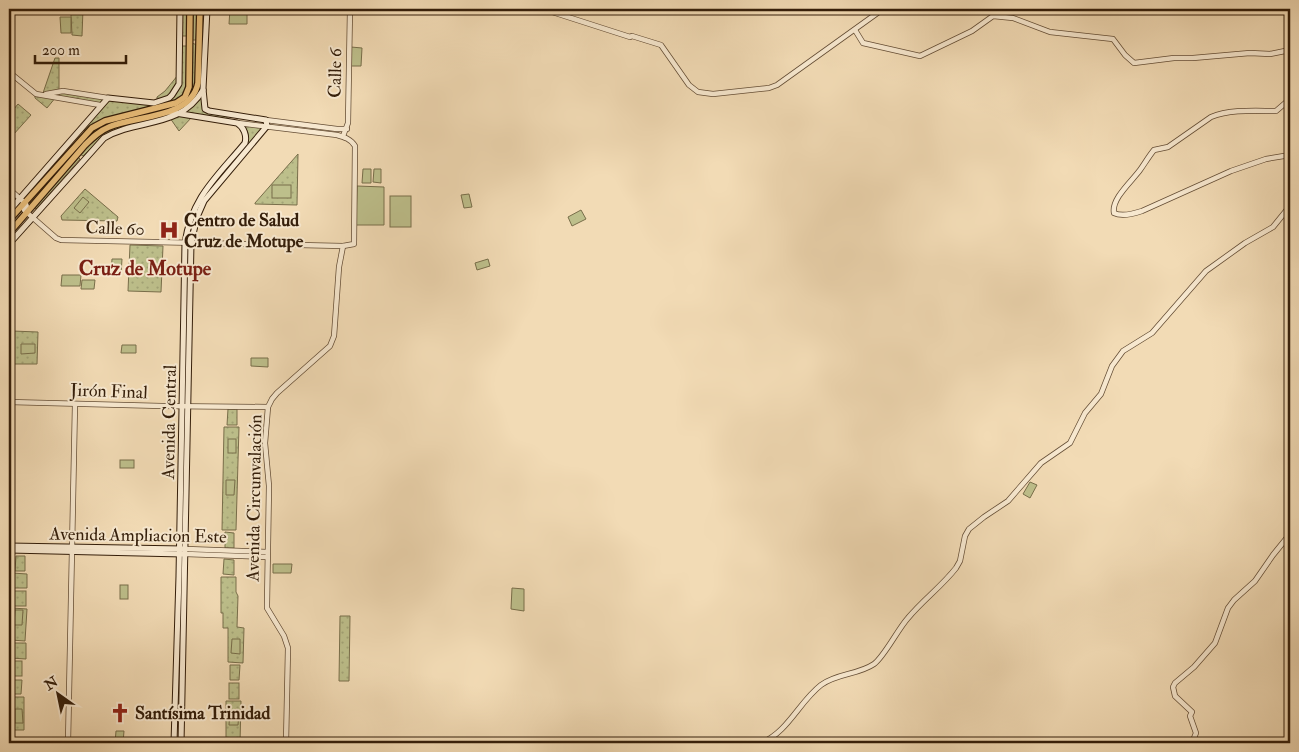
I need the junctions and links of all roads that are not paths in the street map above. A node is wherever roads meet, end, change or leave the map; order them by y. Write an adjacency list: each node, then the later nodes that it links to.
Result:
1 (180, 9): 13 (main road)
2 (190, 9): 17 (main road)
3 (200, 9): 16 (main road)
4 (207, 9): 11 (main road)
5 (350, 9): 21 (street, Calle 6)
6 (543, 9): 8 (street)
7 (883, 9): 8 (street)
8 (855, 30): 9 (street)
9 (1290, 50)
10 (9, 71): 12 (street)
11 (203, 89): 18 (main road); 20 (main road)
12 (38, 95): 13 (street); 15 (street)
13 (108, 98): 15 (main road)
14 (1290, 98): 23 (street)
15 (100, 105): 25 (main road)
16 (168, 112): 17 (main road); 18 (main road)
17 (149, 113): 25 (main road); 28 (main road)
18 (180, 114): 19 (main road); 29 (main road)
19 (237, 123): 20 (street); 32 (main road, Avenida Central)
20 (266, 123): 21 (street); 22 (street); 32 (main road, Avenida Central)
21 (346, 129): 22 (street, Calle 6)
22 (344, 136): 34 (street, Calle 60)
23 (1290, 154)
24 (9, 188): 25 (street)
25 (22, 201): 27 (main road); 28 (street); 30 (main road)
26 (1290, 206): 51 (street)
27 (9, 211)
28 (28, 212): 29 (street, Calle 60); 31 (main road)
29 (33, 216): 32 (street, Calle 60); 33 (main road)
30 (9, 220)
31 (9, 233)
32 (188, 243): 34 (street, Calle 60); 38 (main road, Avenida Central)
33 (9, 244)
34 (343, 246): 35 (street, Avenida Circunvalación)
35 (272, 399): 39 (street); 40 (street, Avenida Circunvalación)
36 (9, 402): 37 (street, Jirón Final)
37 (75, 404): 38 (street, Jirón Final); 44 (street)
38 (186, 406): 39 (street, Jirón Final); 45 (main road, Avenida Central)
39 (258, 407): 40 (street, Jirón Final)
40 (268, 407): 46 (street, Avenida Circunvalación)
41 (1290, 534): 52 (street)
42 (9, 546): 44 (main road, Avenida Ampliacion Este)
43 (9, 550): 44 (main road, Avenida Ampliacion Este)
44 (72, 550): 45 (main road, Avenida Ampliacion Este); 47 (street)
45 (183, 552): 46 (street, Avenida Ampliacion Este); 48 (main road, Avenida Central); 49 (main road, Avenida Central)
46 (267, 554): 50 (street, Avenida Circunvalación)
47 (68, 743)
48 (174, 743)
49 (181, 743)
50 (286, 743)
51 (761, 743)
52 (1192, 743)

